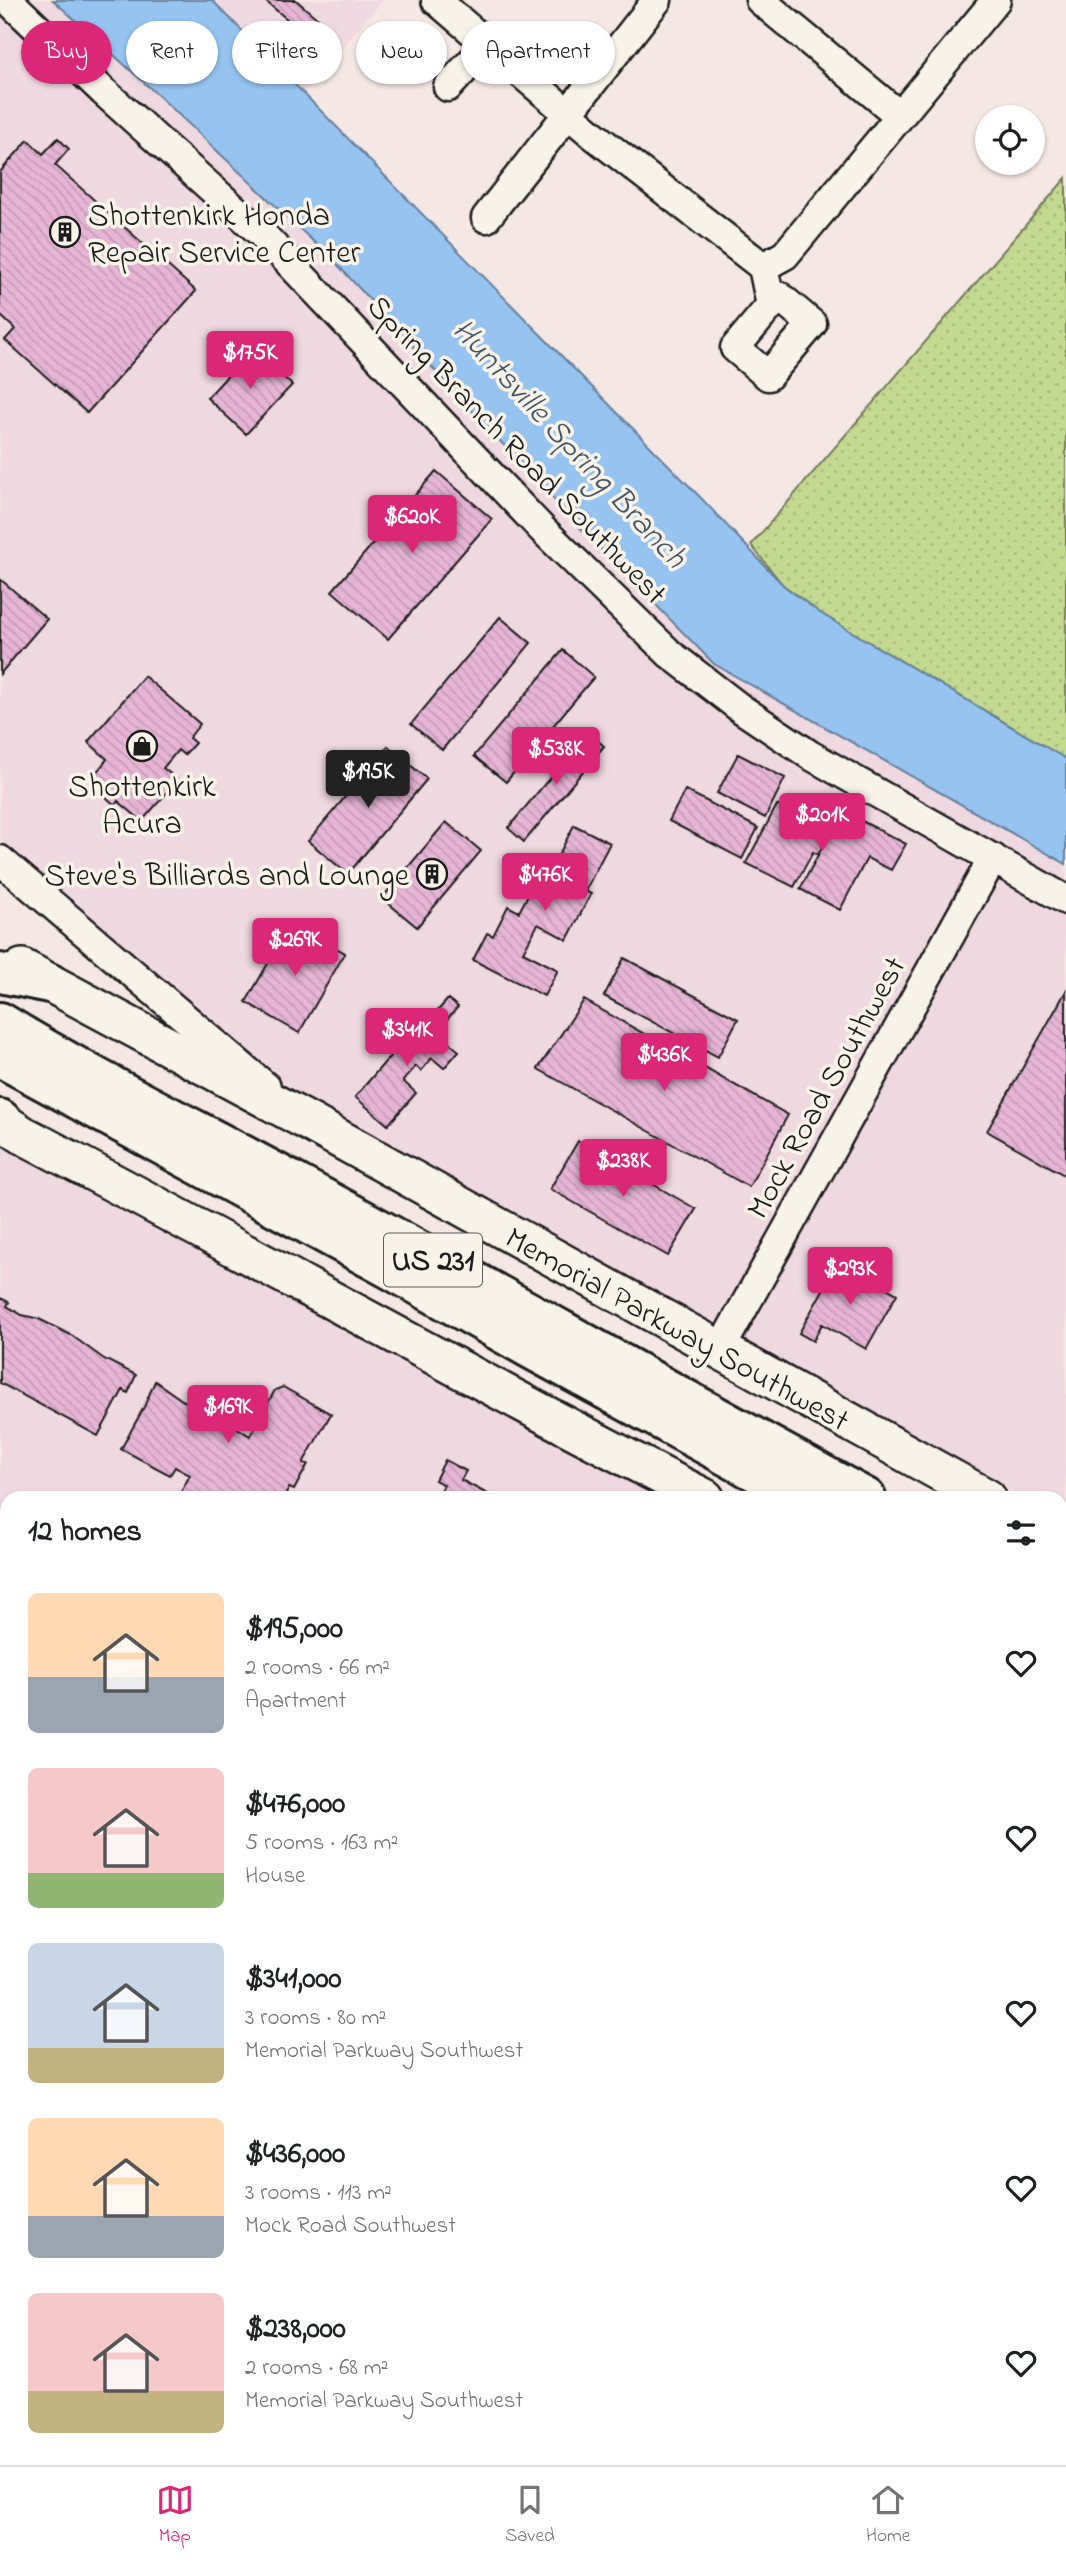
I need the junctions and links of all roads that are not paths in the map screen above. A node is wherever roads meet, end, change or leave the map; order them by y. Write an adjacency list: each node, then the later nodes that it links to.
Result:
1 (8, 0): 15 (street, Spring Branch Road Southwest)
2 (436, 0): 6 (street)
3 (657, 0): 10 (street)
4 (761, 0): 11 (street)
5 (996, 0): 11 (street)
6 (461, 21)
7 (461, 73): 9 (street)
8 (534, 84): 10 (street)
9 (448, 87)
10 (567, 113): 12 (street); 13 (street)
11 (900, 116): 13 (street)
12 (486, 218)
13 (763, 267): 14 (street)
14 (771, 305)
15 (993, 858): 17 (street, Spring Branch Road Southwest); 27 (street, Mock Road Southwest)
16 (2, 869): 21 (street)
17 (1066, 900)
18 (0, 956): 20 (main road, Memorial Parkway Southwest)
19 (0, 974): 20 (highway)
20 (49, 983): 23 (main road, Memorial Parkway Southwest)
21 (152, 992): 23 (street); 26 (street)
22 (0, 1022): 30 (highway, Memorial Parkway Southwest / US 231)
23 (134, 1027): 26 (main road, Memorial Parkway Southwest)
24 (0, 1057): 29 (highway, US 231)
25 (1, 1120): 28 (main road)
26 (309, 1122): 27 (main road, Memorial Parkway Southwest)
27 (720, 1350): 31 (main road, Memorial Parkway Southwest)
28 (691, 1491)
29 (791, 1491)
30 (853, 1491)
31 (975, 1491)

